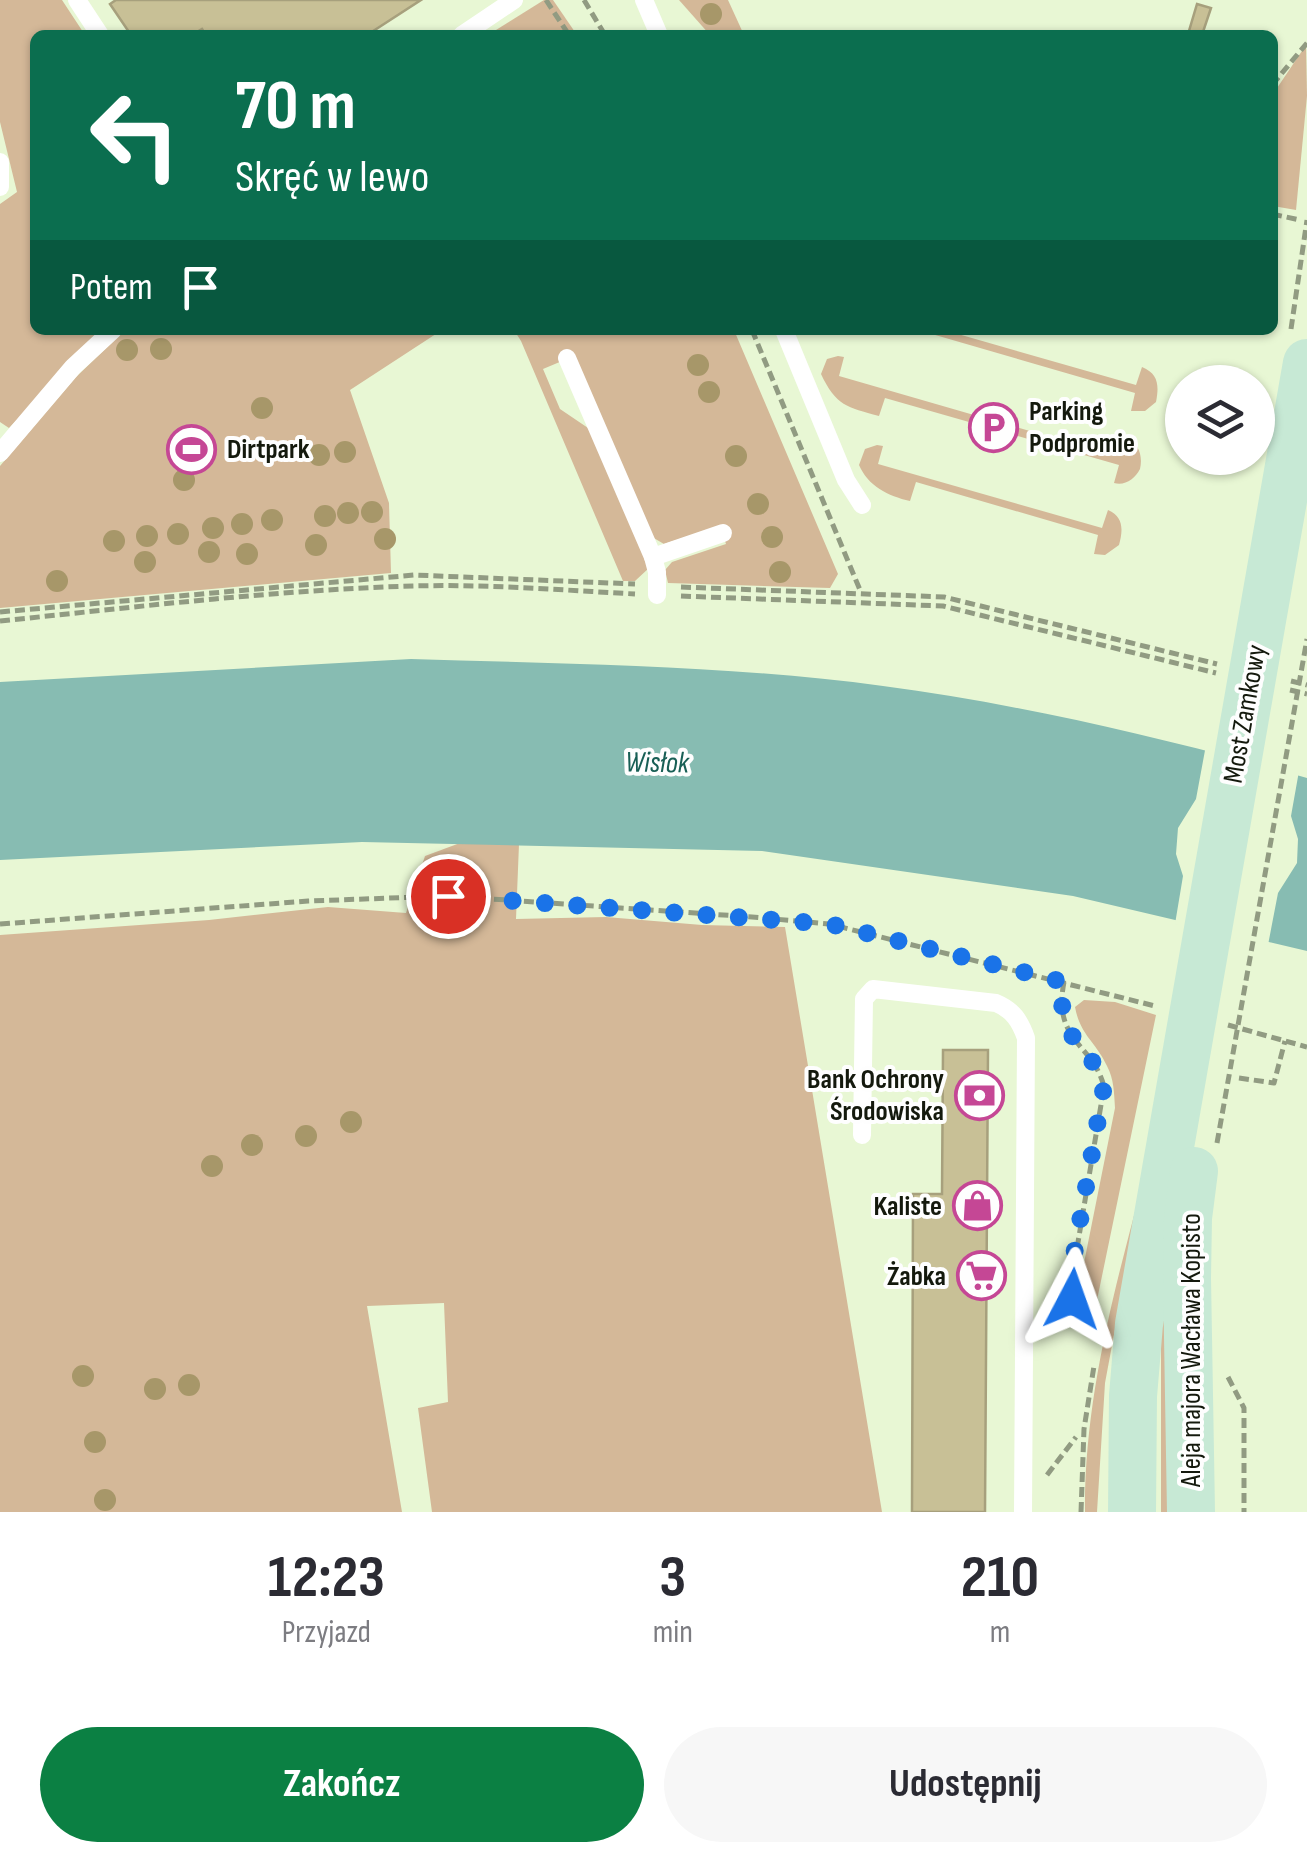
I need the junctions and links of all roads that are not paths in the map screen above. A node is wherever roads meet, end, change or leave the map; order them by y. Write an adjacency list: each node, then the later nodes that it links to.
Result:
1 (77, 0): 4 (lane)
2 (514, 0): 5 (lane)
3 (644, 0): 6 (lane)
4 (97, 30)
5 (469, 30)
6 (657, 30)
7 (0, 162): 8 (lane)
8 (0, 187)
9 (108, 335): 13 (lane)
10 (786, 335): 14 (lane)
11 (567, 358): 17 (lane)
12 (1307, 363): 19 (main road, Most Zamkowy)
13 (0, 453)
14 (862, 505)
15 (1307, 527): 19 (main road, Most Zamkowy)
16 (723, 534): 17 (lane)
17 (652, 557): 18 (lane)
18 (657, 595)
19 (1216, 1072): 22 (main road, Aleja majora Wacława Kopisto); 23 (main road, Aleja majora Wacława Kopisto)
20 (862, 1135): 21 (lane)
21 (1023, 1512)
22 (1132, 1512)
23 (1191, 1512)

